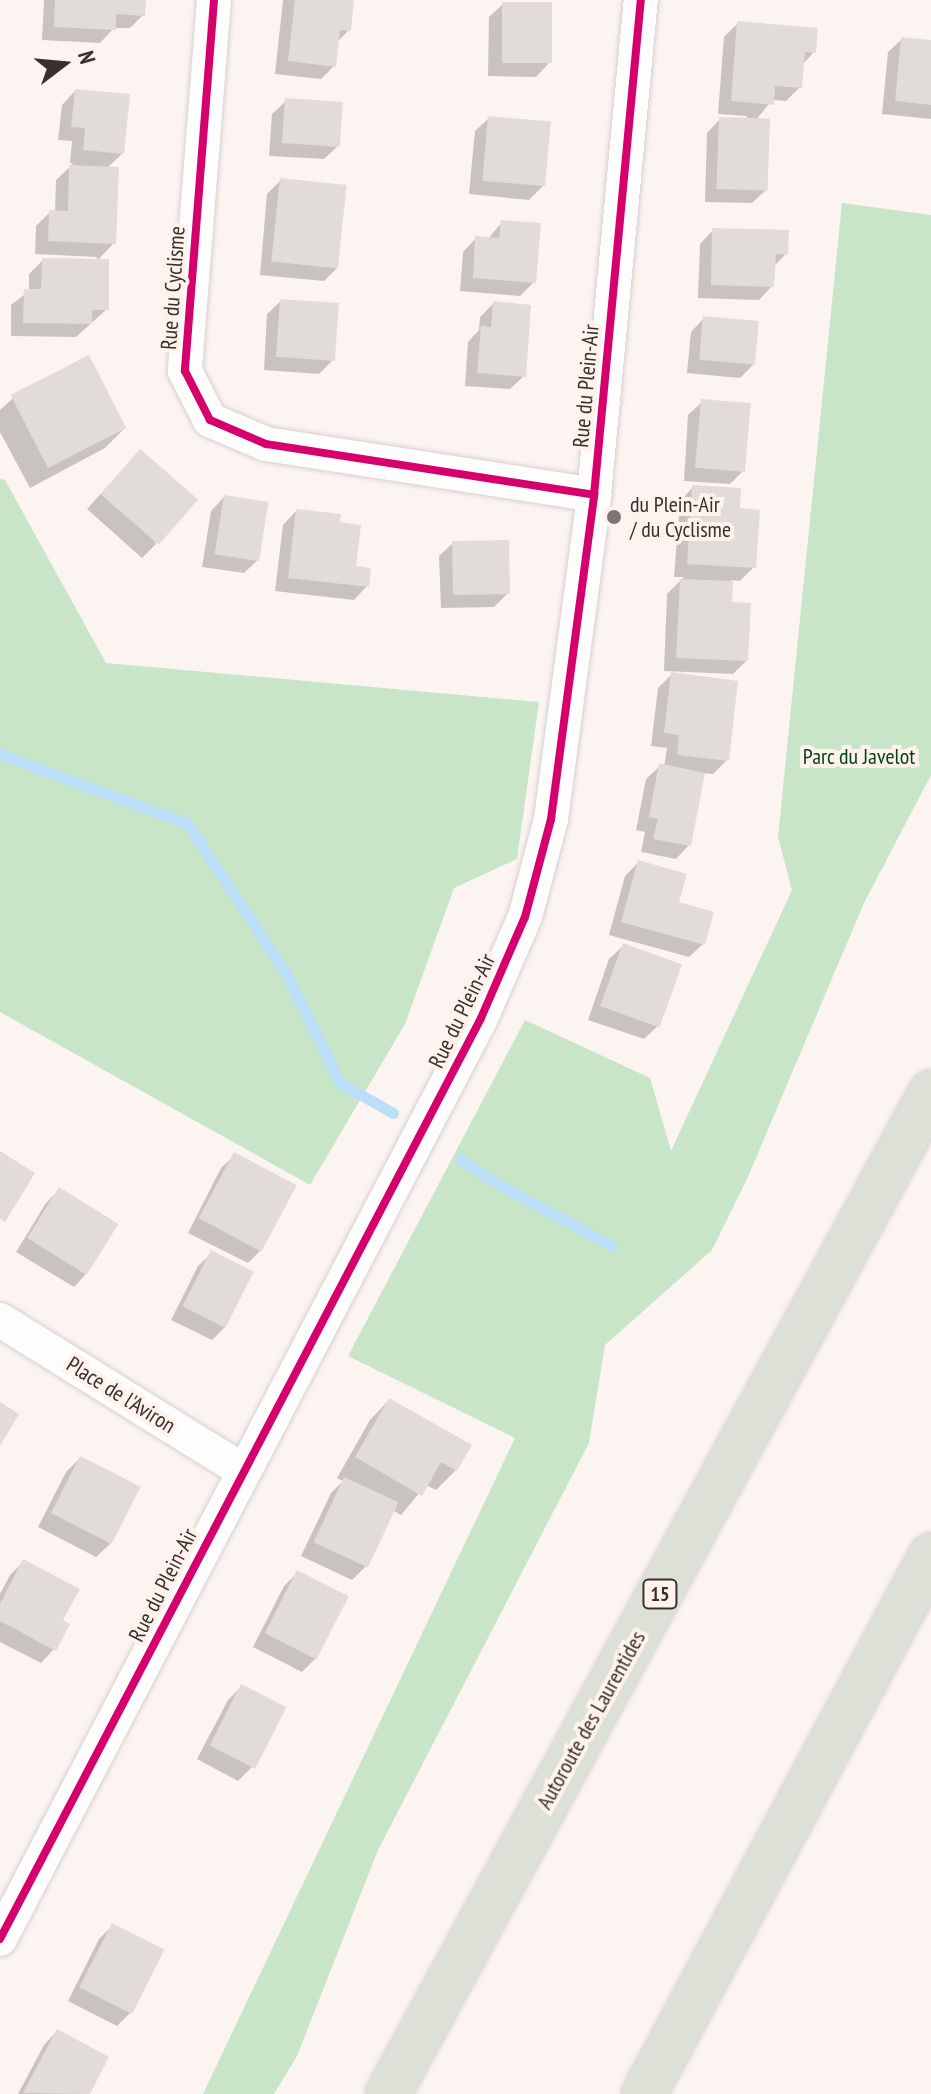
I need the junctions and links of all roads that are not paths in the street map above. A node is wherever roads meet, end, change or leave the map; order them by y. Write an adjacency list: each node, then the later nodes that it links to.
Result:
1 (214, 0): 3 (street, Rue du Cyclisme)
2 (641, 0): 3 (street, Rue du Plein-Air)
3 (594, 495): 6 (street, Rue du Plein-Air)
4 (931, 1093): 9 (highway, Autoroute des Laurentides / 15)
5 (0, 1320): 6 (street, Place de l'Aviron)
6 (242, 1470): 8 (street, Rue du Plein-Air)
7 (931, 1556): 10 (highway)
8 (0, 1939)
9 (388, 2094)
10 (644, 2094)

